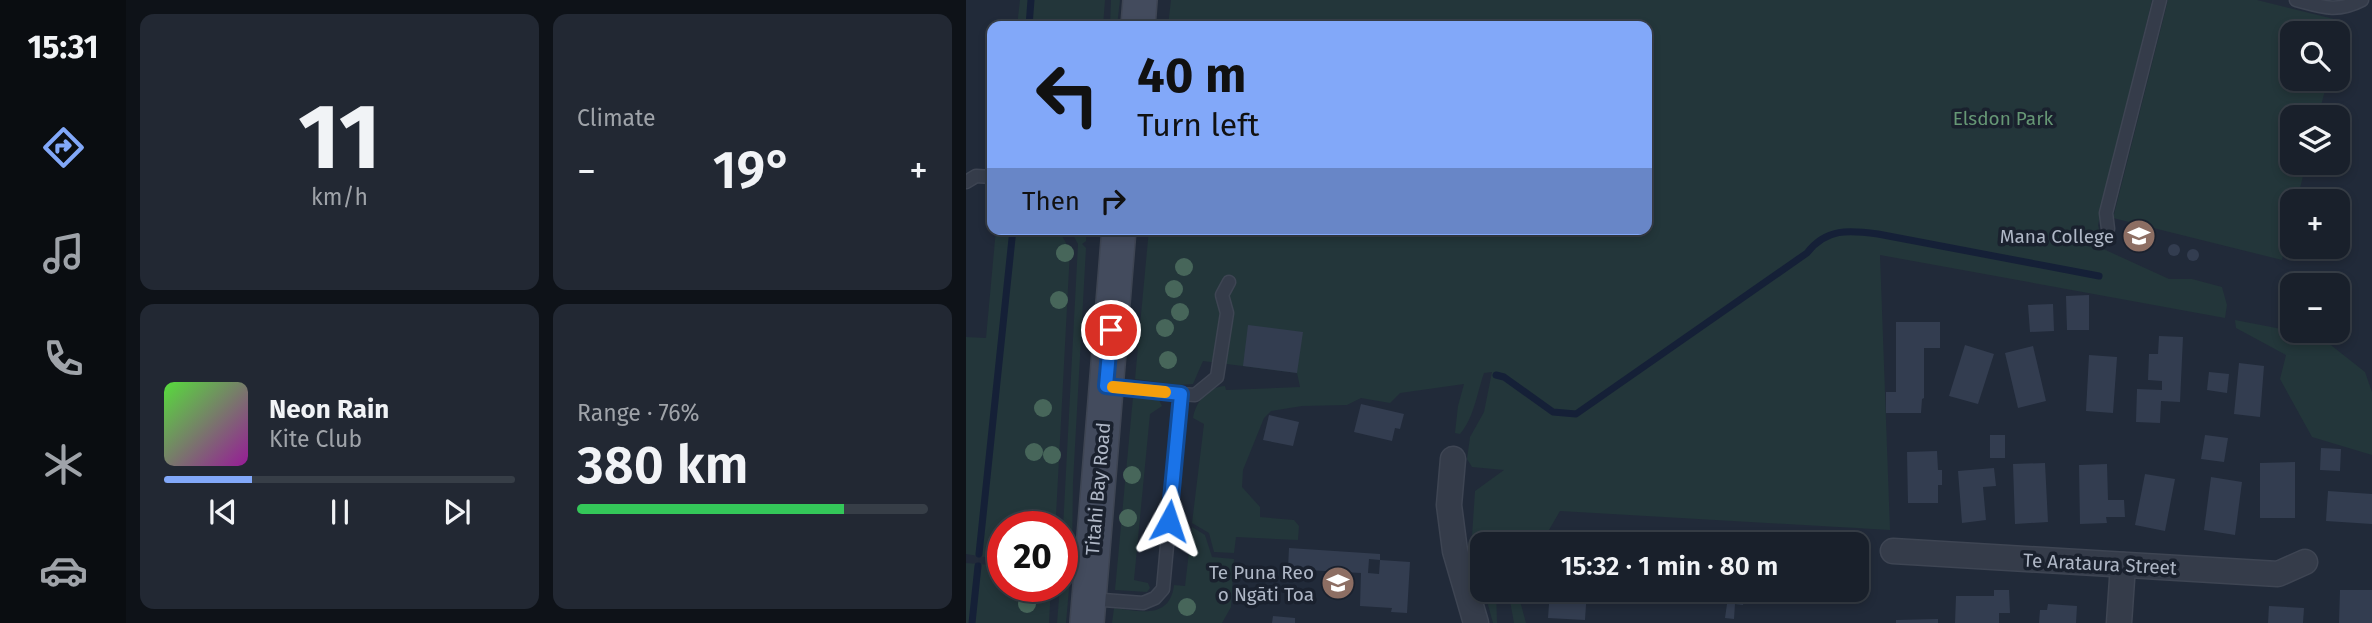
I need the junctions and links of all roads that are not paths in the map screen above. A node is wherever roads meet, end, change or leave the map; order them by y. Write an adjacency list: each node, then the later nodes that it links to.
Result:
1 (1140, 0): 5 (main road)
2 (2160, 0): 8 (lane)
3 (2296, 0): 4 (lane)
4 (2362, 0)
5 (1138, 21)
6 (987, 177): 7 (lane)
7 (966, 182)
8 (2108, 229)
9 (1119, 235): 11 (main road, Titahi Bay Road)
10 (1229, 282): 12 (lane)
11 (1106, 386): 12 (lane); 17 (main road, Titahi Bay Road)
12 (1181, 394): 17 (lane)
13 (1453, 459): 18 (street)
14 (1893, 551): 16 (street, Te Arataura Street)
15 (2305, 562): 16 (street, Te Arataura Street)
16 (2123, 565): 19 (street)
17 (1088, 611)
18 (1476, 623)
19 (2119, 623)

